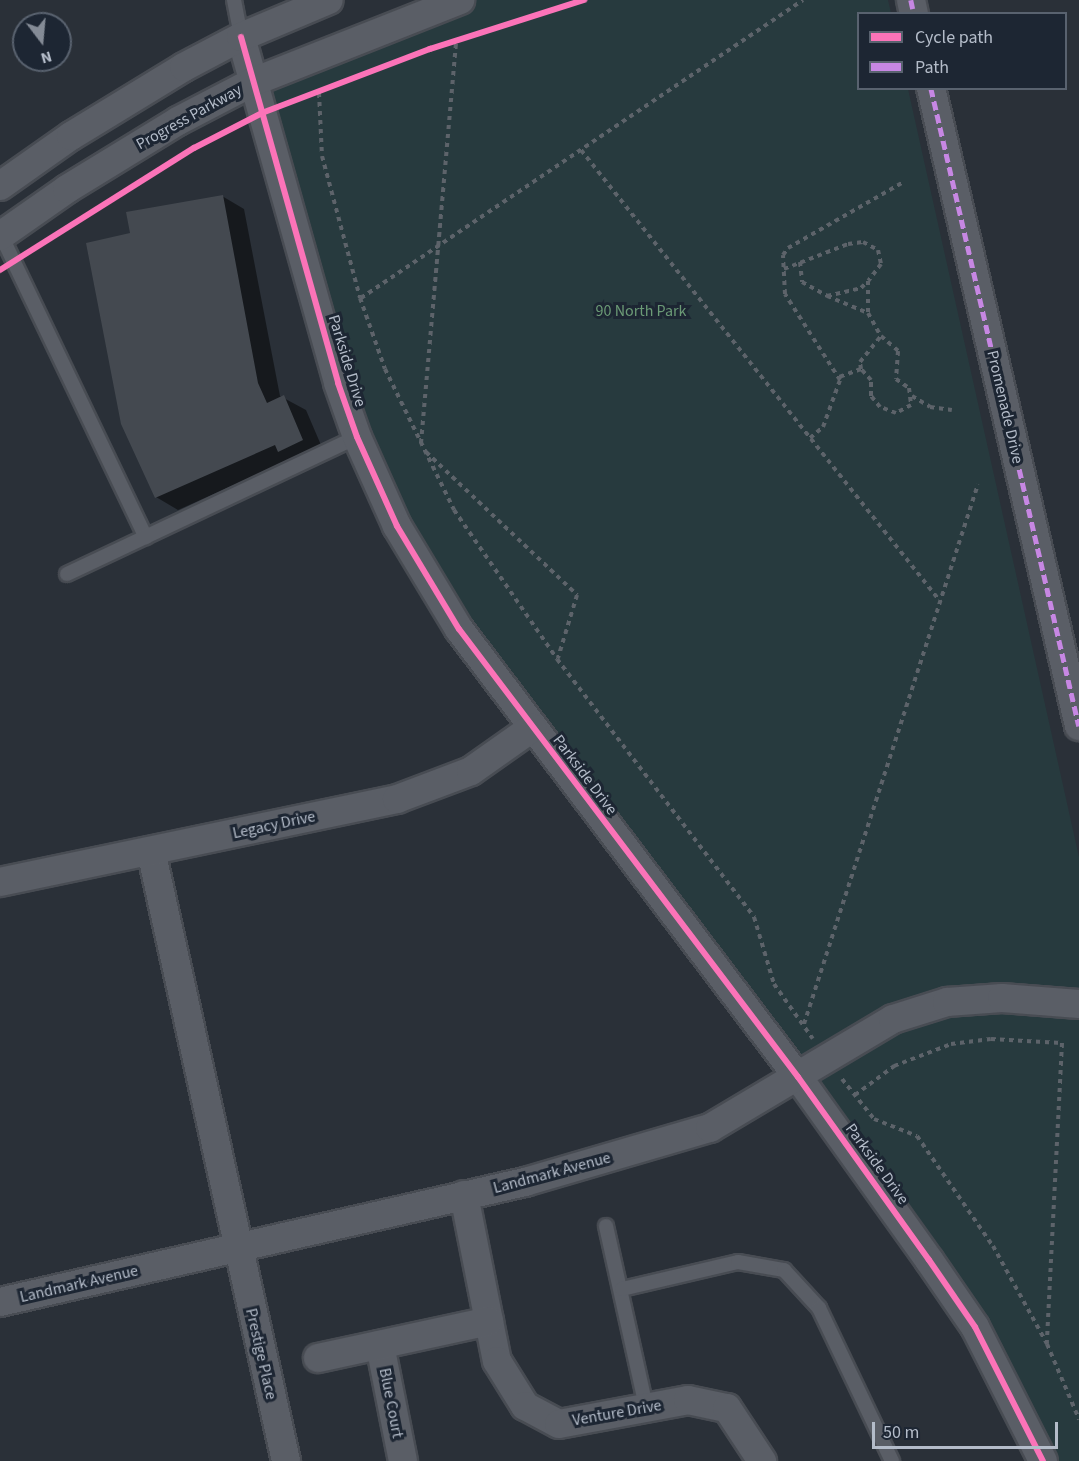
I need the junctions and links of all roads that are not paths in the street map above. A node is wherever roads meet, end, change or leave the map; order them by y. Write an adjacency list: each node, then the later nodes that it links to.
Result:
1 (234, 0): 4 (lane)
2 (329, 0): 4 (street)
3 (460, 0): 5 (street, Progress Parkway)
4 (241, 37): 5 (street, Parkside Drive); 7 (street)
5 (254, 82): 8 (street, Progress Parkway); 9 (street, Parkside Drive)
6 (931, 90): 12 (street, Promenade Drive)
7 (0, 186)
8 (1, 235): 10 (lane)
9 (357, 437): 10 (lane); 13 (street, Parkside Drive)
10 (146, 537): 11 (lane)
11 (67, 574)
12 (1079, 726)
13 (532, 728): 14 (street, Legacy Drive); 17 (street, Parkside Drive)
14 (151, 851): 15 (street, Legacy Drive); 20 (street, Prestige Place)
15 (0, 882)
16 (1079, 1004): 17 (street, Landmark Avenue)
17 (798, 1077): 18 (street, Landmark Avenue); 31 (street, Parkside Drive)
18 (464, 1195): 20 (street, Landmark Avenue); 23 (street, Venture Drive)
19 (606, 1226): 21 (lane)
20 (236, 1246): 22 (street, Landmark Avenue); 27 (street, Prestige Place)
21 (622, 1289): 26 (lane); 30 (lane)
22 (0, 1302)
23 (489, 1321): 24 (street, Blue Court); 26 (street, Venture Drive)
24 (380, 1345): 25 (street, Blue Court); 28 (street, Blue Court)
25 (318, 1358)
26 (646, 1407): 29 (street, Venture Drive)
27 (286, 1461)
28 (403, 1461)
29 (762, 1461)
30 (892, 1461)
31 (1043, 1461)

